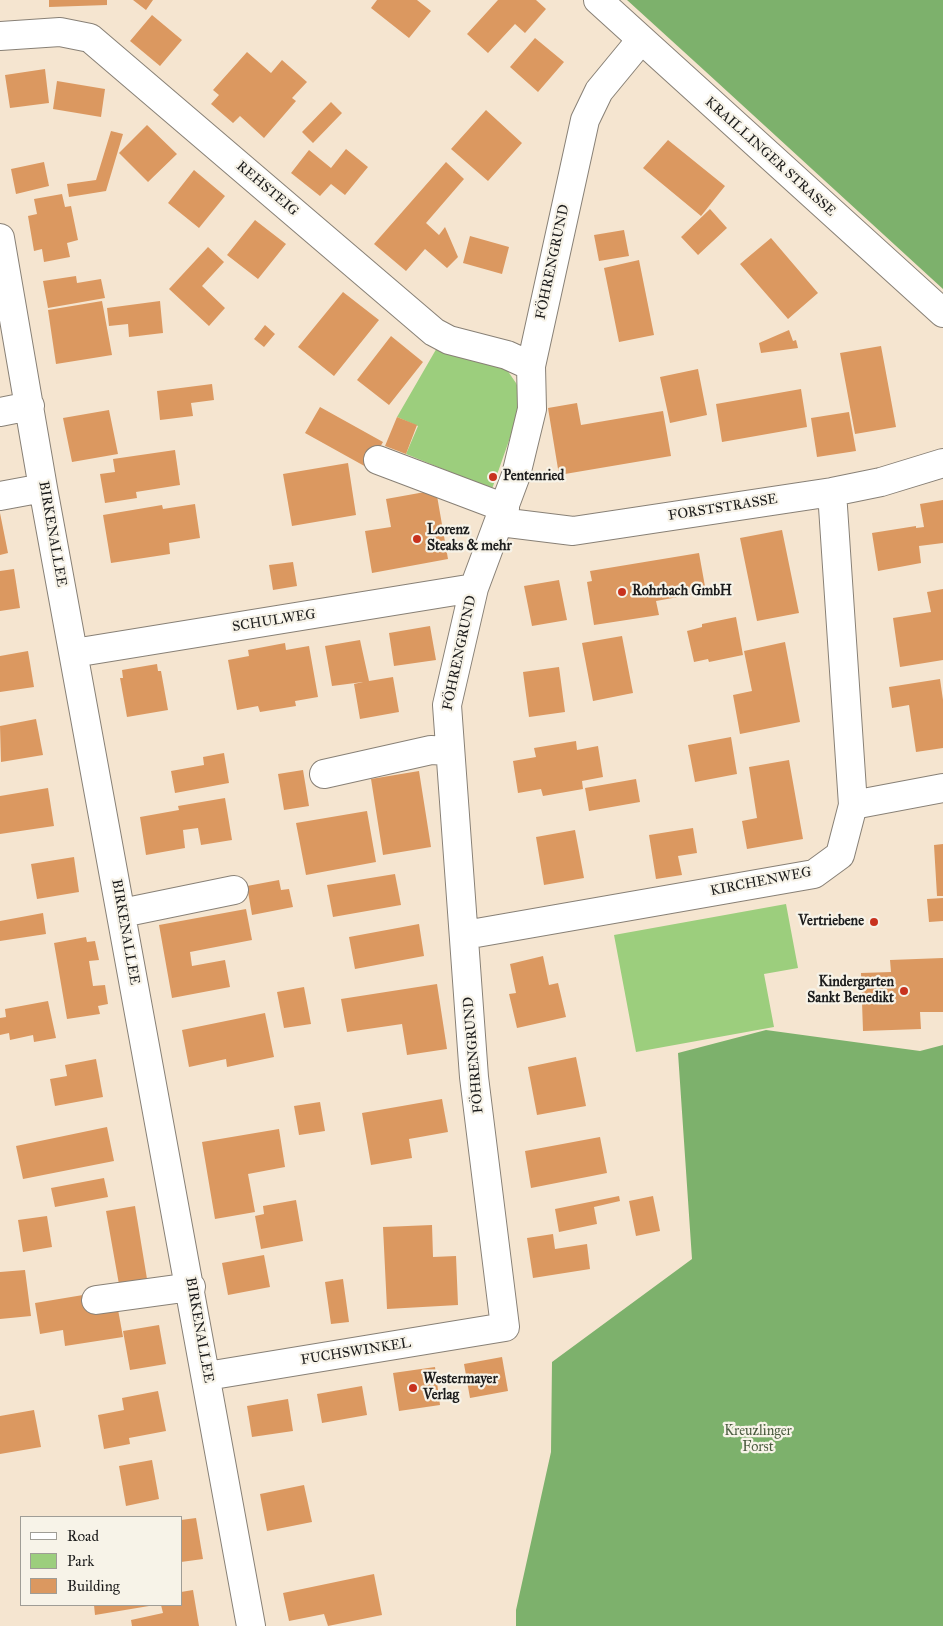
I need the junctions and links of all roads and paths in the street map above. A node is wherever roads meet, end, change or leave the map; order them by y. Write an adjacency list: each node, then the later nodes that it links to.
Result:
1 (598, 0): 3 (street, KRAILLINGER STRASSE)
2 (0, 36): 6 (street, REHSTEIG)
3 (641, 40): 5 (street, KRAILLINGER STRASSE); 6 (street, FÖHRENGRUND)
4 (0, 238): 7 (street, BIRKENALLEE)
5 (943, 314)
6 (531, 366): 14 (street, FÖHRENGRUND)
7 (30, 406): 8 (street); 11 (street, BIRKENALLEE)
8 (0, 412)
9 (378, 460): 14 (street, FORSTSTRASSE)
10 (943, 463): 12 (street, FORSTSTRASSE)
11 (43, 488): 13 (street); 16 (street, BIRKENALLEE)
12 (832, 492): 14 (street, FORSTSTRASSE); 20 (street, KIRCHENWEG)
13 (0, 496)
14 (502, 515): 15 (street, FÖHRENGRUND)
15 (474, 588): 16 (street, SCHULWEG); 17 (street, FÖHRENGRUND)
16 (74, 653): 22 (street, BIRKENALLEE)
17 (448, 751): 18 (street); 23 (street, FÖHRENGRUND)
18 (324, 774)
19 (943, 788): 20 (street)
20 (853, 805): 23 (street, KIRCHENWEG)
21 (234, 890): 22 (street)
22 (122, 913): 24 (street, BIRKENALLEE)
23 (465, 935): 26 (street, FÖHRENGRUND)
24 (190, 1286): 25 (street); 27 (street, BIRKENALLEE)
25 (96, 1300)
26 (504, 1327): 27 (street, FUCHSWINKEL)
27 (207, 1376): 28 (street, BIRKENALLEE)
28 (251, 1626)

